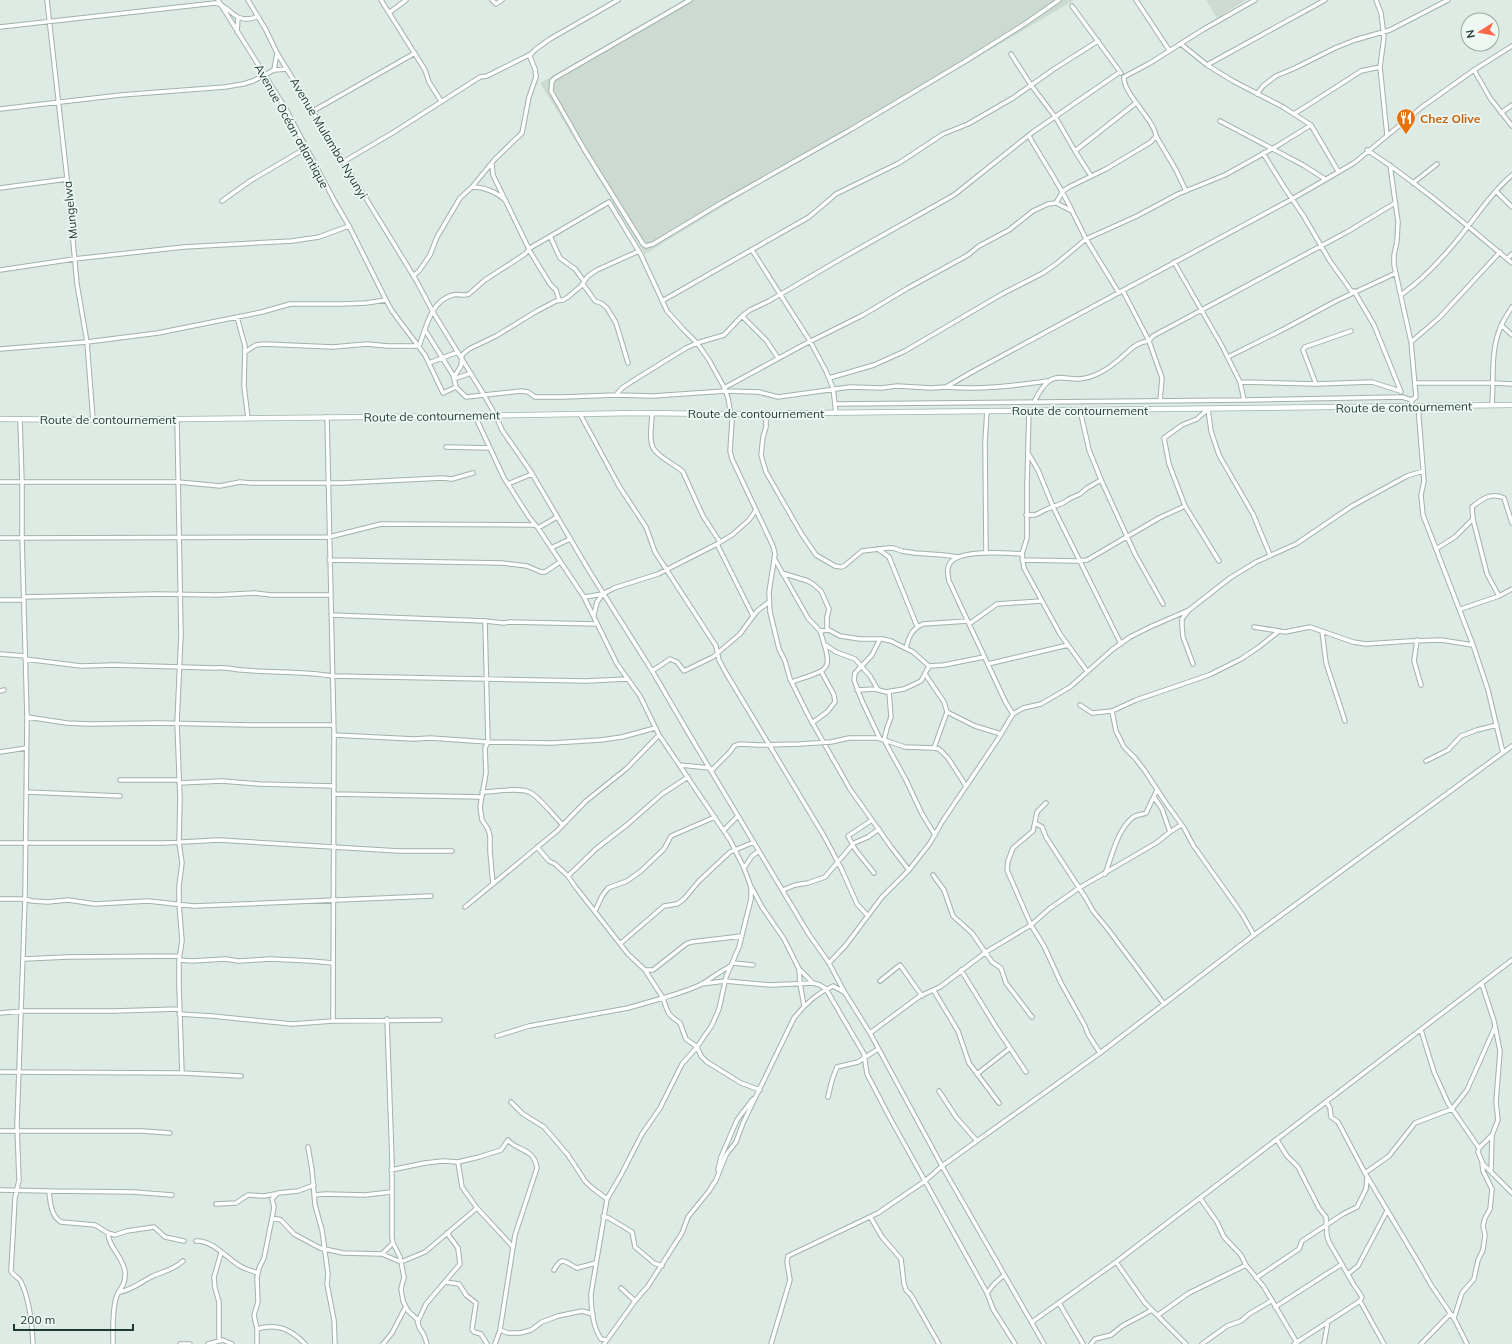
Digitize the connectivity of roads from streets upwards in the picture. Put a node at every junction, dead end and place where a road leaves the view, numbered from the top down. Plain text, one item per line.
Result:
1 (47, 0) edge
2 (218, 0) edge
3 (248, 0) edge
4 (382, 0) edge
5 (406, 0) edge
6 (492, 0) edge
7 (502, 0) edge
8 (618, 0) edge
9 (690, 0) edge
10 (1059, 0) edge
11 (1136, 0) edge
12 (1255, 0) edge
13 (1325, 0) edge
14 (1376, 0) edge
15 (1448, 0) edge
16 (220, 4) junction
17 (1072, 6) dead end
18 (390, 12) junction
19 (238, 17) junction
20 (257, 17) junction
21 (50, 21) junction
22 (0, 27) edge
23 (1384, 31) junction
24 (237, 32) junction
25 (1098, 41) junction
26 (1181, 44) junction
27 (1512, 46) edge
28 (1169, 50) junction
29 (277, 53) junction
30 (415, 53) junction
31 (531, 54) junction
32 (1011, 54) dead end
33 (1207, 66) junction
34 (1380, 67) junction
35 (287, 69) junction
36 (274, 70) junction
37 (1474, 70) junction
38 (1120, 72) junction
39 (265, 75) junction
40 (1124, 77) junction
41 (1031, 85) junction
42 (1256, 94) junction
43 (59, 101) junction
44 (441, 101) junction
45 (1136, 103) junction
46 (1512, 105) edge
47 (0, 109) edge
48 (313, 111) junction
49 (1501, 113) junction
50 (1294, 114) junction
51 (1056, 118) junction
52 (1220, 121) dead end
53 (1311, 125) junction
54 (1512, 126) edge
55 (1387, 135) junction
56 (1030, 136) junction
57 (1156, 136) junction
58 (306, 148) junction
59 (1272, 148) junction
60 (1368, 150) junction
61 (1075, 151) junction
62 (1264, 153) junction
63 (343, 162) junction
64 (492, 163) junction
65 (1438, 164) dead end
66 (1390, 165) junction
67 (1338, 171) junction
68 (1512, 174) edge
69 (1091, 176) junction
70 (1325, 179) junction
71 (67, 180) junction
72 (1413, 183) junction
73 (472, 187) junction
74 (0, 188) edge
75 (1186, 191) junction
76 (1063, 192) junction
77 (1496, 192) junction
78 (1292, 199) junction
79 (222, 201) dead end
80 (506, 201) junction
81 (1056, 203) junction
82 (1395, 203) junction
83 (1512, 208) edge
84 (1072, 211) junction
85 (1468, 225) junction
86 (349, 226) junction
87 (550, 236) junction
88 (1086, 240) junction
89 (1321, 246) junction
90 (529, 249) junction
91 (752, 250) junction
92 (639, 251) junction
93 (1500, 252) junction
94 (1512, 254) edge
95 (1507, 258) junction
96 (74, 259) junction
97 (1174, 262) junction
98 (1512, 263) edge
99 (0, 270) edge
100 (1396, 273) junction
101 (413, 276) junction
102 (583, 282) junction
103 (1123, 291) junction
104 (1353, 292) junction
105 (1119, 293) junction
106 (781, 294) junction
107 (1401, 295) junction
108 (386, 300) junction
109 (559, 300) junction
110 (662, 301) junction
111 (1512, 307) edge
112 (1202, 310) junction
113 (433, 312) junction
114 (742, 316) junction
115 (237, 317) junction
116 (1501, 325) junction
117 (425, 330) junction
118 (1351, 331) dead end
119 (1512, 335) edge
120 (810, 341) junction
121 (1149, 341) junction
122 (87, 342) junction
123 (1411, 342) junction
124 (697, 343) junction
125 (419, 346) junction
126 (0, 349) edge
127 (245, 352) junction
128 (458, 352) junction
129 (1228, 356) junction
130 (441, 357) junction
131 (462, 358) junction
132 (778, 358) junction
133 (429, 363) junction
134 (628, 363) dead end
135 (471, 373) junction
136 (454, 378) junction
137 (830, 378) junction
138 (1047, 381) junction
139 (1240, 382) junction
140 (1415, 383) junction
141 (1494, 383) junction
142 (1316, 384) junction
143 (1512, 384) edge
144 (456, 386) junction
145 (946, 387) junction
146 (833, 388) junction
147 (724, 390) junction
148 (1400, 391) junction
149 (484, 395) junction
150 (616, 395) junction
151 (1402, 397) junction
152 (1244, 400) junction
153 (1412, 400) junction
154 (1160, 401) junction
155 (1034, 402) junction
156 (836, 404) junction
157 (1492, 405) junction
158 (1512, 405) edge
159 (1411, 406) junction
160 (1418, 406) junction
161 (1208, 409) junction
162 (1029, 410) junction
163 (1080, 410) junction
164 (987, 411) junction
165 (652, 413) junction
166 (836, 413) junction
167 (580, 414) junction
168 (731, 414) junction
169 (766, 414) junction
170 (475, 416) junction
171 (496, 416) junction
172 (327, 417) junction
173 (248, 418) junction
174 (0, 419) edge
175 (177, 419) junction
176 (20, 420) junction
177 (93, 420) junction
178 (446, 447) dead end
179 (490, 448) junction
180 (1027, 452) junction
181 (1423, 471) junction
182 (473, 473) dead end
183 (532, 474) junction
184 (1101, 480) junction
185 (0, 482) edge
186 (22, 482) junction
187 (178, 482) junction
188 (328, 482) junction
189 (508, 484) junction
190 (1185, 506) junction
191 (1053, 507) junction
192 (756, 510) junction
193 (1026, 515) junction
194 (557, 516) junction
195 (1472, 519) junction
196 (1512, 523) edge
197 (537, 526) junction
198 (1127, 536) junction
199 (179, 537) junction
200 (329, 537) junction
201 (0, 538) edge
202 (22, 538) junction
203 (570, 538) junction
204 (719, 543) junction
205 (551, 548) junction
206 (878, 549) junction
207 (1436, 549) junction
208 (986, 554) junction
209 (1022, 554) junction
210 (1270, 555) junction
211 (958, 557) junction
212 (774, 558) junction
213 (329, 560) junction
214 (1022, 560) junction
215 (1080, 561) junction
216 (1218, 561) dead end
217 (560, 562) junction
218 (666, 569) junction
219 (782, 573) junction
220 (1512, 589) edge
221 (179, 594) junction
222 (603, 594) junction
223 (332, 595) junction
224 (1499, 596) junction
225 (584, 597) junction
226 (24, 598) junction
227 (0, 600) edge
228 (1041, 601) junction
229 (769, 602) junction
230 (1163, 604) dead end
231 (1461, 609) junction
232 (1189, 610) junction
233 (331, 615) junction
234 (594, 615) junction
235 (753, 616) junction
236 (485, 621) junction
237 (968, 623) junction
238 (597, 624) junction
239 (917, 626) junction
240 (1254, 627) dead end
241 (827, 630) junction
242 (820, 631) junction
243 (1279, 631) junction
244 (1322, 631) junction
245 (880, 639) junction
246 (1417, 640) junction
247 (823, 643) junction
248 (1120, 644) junction
249 (1068, 645) junction
250 (1473, 645) junction
251 (906, 648) junction
252 (717, 653) junction
253 (0, 654) edge
254 (984, 657) junction
255 (25, 658) junction
256 (988, 664) junction
257 (1192, 664) dead end
258 (861, 666) junction
259 (929, 666) junction
260 (180, 667) junction
261 (652, 671) junction
262 (821, 671) junction
263 (1087, 671) junction
264 (925, 674) junction
265 (332, 676) junction
266 (487, 679) junction
267 (628, 680) junction
268 (792, 682) junction
269 (1421, 685) dead end
270 (857, 690) junction
271 (878, 690) junction
272 (889, 692) junction
273 (1080, 705) dead end
274 (1112, 711) junction
275 (947, 712) junction
276 (1013, 714) junction
277 (27, 717) junction
278 (1345, 721) dead end
279 (177, 723) junction
280 (812, 723) junction
281 (333, 725) junction
282 (1497, 725) junction
283 (655, 728) junction
284 (1001, 734) junction
285 (334, 735) junction
286 (659, 735) junction
287 (882, 740) junction
288 (488, 742) junction
289 (823, 743) junction
290 (769, 745) junction
291 (1512, 746) edge
292 (26, 748) junction
293 (934, 748) junction
294 (0, 752) edge
295 (1503, 753) junction
296 (1426, 761) dead end
297 (680, 765) junction
298 (710, 770) junction
299 (688, 777) junction
300 (120, 780) dead end
301 (179, 782) junction
302 (334, 786) junction
303 (966, 786) junction
304 (1157, 790) junction
305 (26, 792) junction
306 (482, 792) junction
307 (334, 794) junction
308 (120, 796) dead end
309 (481, 797) junction
310 (1154, 797) junction
311 (1046, 803) dead end
312 (738, 816) junction
313 (715, 817) junction
314 (872, 820) junction
315 (1035, 823) junction
316 (563, 825) junction
317 (1181, 825) junction
318 (879, 829) junction
319 (724, 830) junction
320 (1170, 832) junction
321 (935, 835) junction
322 (179, 842) junction
323 (754, 842) junction
324 (0, 843) edge
325 (25, 844) junction
326 (852, 845) junction
327 (537, 847) junction
328 (334, 848) junction
329 (735, 850) junction
330 (452, 851) dead end
331 (759, 851) junction
332 (838, 862) junction
333 (744, 868) junction
334 (909, 870) junction
335 (874, 873) dead end
336 (1105, 874) junction
337 (933, 875) dead end
338 (568, 876) junction
339 (493, 884) junction
340 (751, 887) junction
341 (1079, 888) junction
342 (783, 890) junction
343 (431, 896) dead end
344 (0, 899) edge
345 (25, 899) junction
346 (333, 901) junction
347 (179, 903) junction
348 (465, 907) dead end
349 (595, 911) junction
350 (868, 916) junction
351 (1031, 925) junction
352 (1254, 935) junction
353 (742, 936) junction
354 (621, 943) junction
355 (986, 952) junction
356 (179, 958) junction
357 (24, 959) junction
358 (1512, 960) edge
359 (333, 963) junction
360 (829, 963) junction
361 (732, 964) junction
362 (753, 965) dead end
363 (799, 969) junction
364 (645, 970) junction
365 (961, 970) junction
366 (725, 981) junction
367 (880, 981) dead end
368 (800, 983) junction
369 (813, 983) junction
370 (701, 984) junction
371 (1482, 984) junction
372 (826, 988) junction
373 (934, 991) junction
374 (845, 993) junction
375 (922, 996) junction
376 (664, 998) junction
377 (1164, 1004) junction
378 (804, 1006) junction
379 (179, 1009) junction
380 (22, 1011) junction
381 (0, 1013) edge
382 (179, 1014) junction
383 (1032, 1017) dead end
384 (387, 1020) junction
385 (440, 1020) dead end
386 (333, 1021) junction
387 (1495, 1027) junction
388 (1421, 1030) junction
389 (870, 1033) junction
390 (497, 1036) dead end
391 (697, 1047) junction
392 (1010, 1048) junction
393 (878, 1049) junction
394 (1100, 1053) junction
395 (865, 1057) junction
396 (20, 1071) junction
397 (0, 1072) edge
398 (1026, 1072) dead end
399 (182, 1073) junction
400 (977, 1074) junction
401 (241, 1076) dead end
402 (759, 1090) junction
403 (938, 1091) dead end
404 (828, 1097) dead end
405 (511, 1102) dead end
406 (1327, 1102) junction
407 (999, 1103) dead end
408 (1452, 1109) junction
409 (0, 1131) edge
410 (18, 1131) junction
411 (170, 1133) dead end
412 (1492, 1135) junction
413 (737, 1137) junction
414 (728, 1139) junction
415 (1277, 1140) junction
416 (977, 1141) junction
417 (308, 1147) dead end
418 (1479, 1148) junction
419 (458, 1162) junction
420 (1482, 1162) junction
421 (942, 1166) junction
422 (391, 1170) junction
423 (1491, 1171) junction
424 (718, 1173) junction
425 (1366, 1175) junction
426 (925, 1181) junction
427 (314, 1185) junction
428 (0, 1190) edge
429 (17, 1190) junction
430 (49, 1191) junction
431 (391, 1192) junction
432 (1512, 1193) edge
433 (276, 1194) junction
434 (172, 1195) dead end
435 (314, 1195) junction
436 (1200, 1198) junction
437 (607, 1199) junction
438 (216, 1204) dead end
439 (477, 1208) junction
440 (1387, 1211) junction
441 (603, 1216) junction
442 (272, 1218) junction
443 (871, 1218) junction
444 (1327, 1225) junction
445 (108, 1233) junction
446 (448, 1233) junction
447 (184, 1241) dead end
448 (196, 1241) dead end
449 (393, 1242) junction
450 (324, 1247) junction
451 (513, 1247) junction
452 (221, 1253) junction
453 (382, 1254) junction
454 (183, 1261) dead end
455 (401, 1262) junction
456 (1116, 1262) junction
457 (596, 1263) junction
458 (1342, 1264) junction
459 (1246, 1265) junction
460 (662, 1266) junction
461 (554, 1270) dead end
462 (258, 1273) junction
463 (1348, 1274) junction
464 (1004, 1275) junction
465 (1256, 1278) junction
466 (445, 1282) junction
467 (621, 1288) dead end
468 (120, 1292) junction
469 (987, 1293) junction
470 (635, 1301) junction
471 (1271, 1301) junction
472 (1360, 1301) junction
473 (1059, 1303) junction
474 (1275, 1307) junction
475 (405, 1308) junction
476 (1152, 1310) junction
477 (593, 1314) junction
478 (1450, 1314) junction
479 (1158, 1315) junction
480 (1454, 1318) junction
481 (418, 1321) junction
482 (1328, 1321) junction
483 (1032, 1322) junction
484 (257, 1329) junction
485 (500, 1330) junction
486 (602, 1339) junction
487 (219, 1340) junction
488 (607, 1340) junction
489 (1295, 1343) edge
490 (33, 1344) edge
491 (114, 1344) edge
492 (180, 1344) edge
493 (190, 1344) edge
494 (208, 1344) edge
495 (232, 1344) edge
496 (257, 1344) edge
497 (305, 1344) edge
498 (335, 1344) edge
499 (383, 1344) edge
500 (427, 1344) edge
501 (487, 1344) edge
502 (495, 1344) edge
503 (603, 1344) edge
504 (771, 1344) edge
505 (939, 1344) edge
506 (1015, 1344) edge
507 (1044, 1344) edge
508 (1084, 1344) edge
509 (1091, 1344) edge
510 (1186, 1344) edge
511 (1202, 1344) edge
512 (1324, 1344) edge
513 (1384, 1344) edge
514 (1421, 1344) edge
515 (1467, 1344) edge

1 - 21 street, Mungelwa
2 - 16 street, Avenue Océan atlantique
3 - 20 street, Avenue Mulamba Nyunyi
4 - 18 street
5 - 18 street
6 - 7 street
8 - 31 street
9 - 10 street
11 - 28 street
12 - 26 street
13 - 33 street
14 - 23 street
15 - 23 street
16 - 19 street
16 - 21 street
16 - 24 street, Avenue Océan atlantique
17 - 25 street
18 - 30 street
19 - 20 street
19 - 24 street
20 - 29 street, Avenue Mulamba Nyunyi
21 - 22 street
21 - 43 street, Mungelwa
23 - 34 street
23 - 42 street
24 - 39 street, Avenue Océan atlantique
25 - 38 street
25 - 41 street
26 - 28 street
26 - 33 street
27 - 37 street
28 - 40 street
29 - 35 street, Avenue Mulamba Nyunyi
29 - 36 street
30 - 44 street
30 - 48 street
31 - 44 street
31 - 64 street
32 - 41 street
33 - 42 street
34 - 50 street
34 - 55 street
35 - 36 street
35 - 48 street, Avenue Mulamba Nyunyi
36 - 39 street
37 - 49 street
37 - 55 street
38 - 40 street
38 - 51 street
39 - 43 street
39 - 58 street, Avenue Océan atlantique
40 - 45 street
41 - 51 street
41 - 91 street
42 - 50 street
43 - 47 street
43 - 71 street, Mungelwa
44 - 63 street
45 - 57 street
45 - 61 street
46 - 49 street
48 - 63 street, Avenue Mulamba Nyunyi
49 - 54 street
50 - 53 street
51 - 56 street
51 - 61 street
52 - 59 street
53 - 59 street
53 - 67 street
55 - 60 street
56 - 76 street
56 - 106 street
57 - 69 street
57 - 75 street
58 - 79 street
58 - 86 street, Avenue Océan atlantique
59 - 62 street
59 - 70 street
60 - 66 street
60 - 67 street
61 - 69 street
62 - 75 street
62 - 78 street
63 - 101 street, Avenue Mulamba Nyunyi
64 - 73 street
64 - 80 street
65 - 72 street
66 - 72 street
66 - 82 street
67 - 70 street
68 - 77 street
69 - 76 street
70 - 78 street
71 - 74 street
71 - 96 street, Mungelwa
72 - 85 street
73 - 80 street
73 - 101 street
75 - 88 street
76 - 81 street
76 - 84 street
77 - 83 street
77 - 85 street
78 - 89 street
78 - 97 street
80 - 90 street
81 - 84 street
81 - 120 street
82 - 89 street
82 - 100 street
84 - 88 street
85 - 93 street
85 - 107 street
86 - 96 street
86 - 108 street, Avenue Océan atlantique
87 - 90 street
87 - 92 street
87 - 102 street
88 - 105 street
88 - 137 street
89 - 104 street
89 - 112 street
90 - 109 street
90 - 113 street
91 - 106 street
91 - 110 street
92 - 102 street
92 - 110 street
93 - 95 street
93 - 123 street
94 - 95 street
95 - 98 street
96 - 99 street
96 - 122 street, Mungelwa
97 - 103 street
97 - 112 street
100 - 104 street
100 - 107 street
101 - 113 street, Avenue Mulamba Nyunyi
102 - 109 street
102 - 134 street
103 - 105 street
103 - 121 street
104 - 129 street
104 - 148 street
105 - 145 street
106 - 114 street
106 - 120 street
107 - 123 street
108 - 115 street
108 - 125 street
109 - 131 street
110 - 124 street
111 - 116 street
112 - 121 street
112 - 129 street
113 - 117 street
113 - 128 street, Avenue Mulamba Nyunyi
114 - 124 street
114 - 132 street
115 - 122 street
115 - 127 street
116 - 119 street
116 - 141 street
117 - 125 street
117 - 130 street
118 - 142 street
120 - 132 street
120 - 137 street
121 - 138 street
121 - 154 street
122 - 126 street
122 - 177 street, Mungelwa
123 - 140 street
124 - 147 street
124 - 150 street
125 - 127 street
125 - 133 street
127 - 173 street
128 - 130 street
128 - 131 street, Avenue Mulamba Nyunyi
129 - 139 street
130 - 133 street
130 - 136 street
131 - 135 street, Avenue Mulamba Nyunyi
131 - 136 street
132 - 147 street
133 - 144 street
135 - 136 street
135 - 149 street, Avenue Mulamba Nyunyi
136 - 144 street
137 - 146 street
138 - 145 street
138 - 155 street
139 - 142 street
139 - 152 street
140 - 141 street
140 - 153 street
141 - 143 street
141 - 157 street
142 - 148 street
144 - 149 street
145 - 146 street
146 - 147 street
146 - 156 street
147 - 150 street
147 - 168 street
148 - 151 street
149 - 150 street
149 - 171 street
151 - 152 street
151 - 153 street
152 - 154 street
153 - 159 street
154 - 155 street
155 - 156 street
156 - 166 street
157 - 158 street, Route de contournement
157 - 160 street, Route de contournement
159 - 160 street, Route de contournement
159 - 161 street, Route de contournement
160 - 181 street
161 - 163 street, Route de contournement
161 - 190 street
161 - 210 street
162 - 163 street, Route de contournement
162 - 164 street, Route de contournement
162 - 180 street
163 - 184 street
164 - 166 street, Route de contournement
164 - 208 street
165 - 167 street, Route de contournement
165 - 168 street, Route de contournement
165 - 204 street
166 - 169 street, Route de contournement
167 - 171 street, Route de contournement
167 - 218 street
168 - 169 street, Route de contournement
168 - 192 street
169 - 206 street
170 - 171 street, Route de contournement
170 - 172 street, Route de contournement
170 - 179 street
171 - 183 street
172 - 173 street, Route de contournement
172 - 188 street
173 - 175 street, Route de contournement
174 - 176 street, Route de contournement
175 - 177 street, Route de contournement
175 - 187 street
176 - 177 street, Route de contournement
176 - 186 street
178 - 179 street
179 - 189 street
180 - 191 street
180 - 193 street
181 - 207 street
181 - 210 street
182 - 188 street
183 - 189 street
183 - 194 street
184 - 191 street
184 - 198 street
185 - 186 street
186 - 187 street
186 - 202 street
187 - 188 street
187 - 199 street
188 - 200 street
189 - 197 street
190 - 198 street
190 - 216 street
191 - 193 street
191 - 215 street
192 - 204 street
192 - 212 street
193 - 209 street
194 - 197 street
194 - 203 street
195 - 196 street
195 - 207 street
195 - 224 street
197 - 200 street
197 - 205 street
198 - 215 street
198 - 230 street
199 - 200 street
199 - 202 street
199 - 221 street
200 - 213 street
201 - 202 street
202 - 226 street
203 - 205 street
203 - 222 street
204 - 218 street
204 - 235 street
205 - 217 street
206 - 211 street
206 - 239 street
207 - 231 street
208 - 209 street
208 - 211 street
209 - 214 street
210 - 232 street
211 - 237 street
212 - 219 street
212 - 229 street
213 - 217 street
213 - 223 street
214 - 215 street
214 - 228 street
215 - 248 street
217 - 225 street
218 - 222 street
218 - 252 street
219 - 241 street
219 - 242 street
220 - 224 street
221 - 223 street
221 - 226 street
221 - 260 street
222 - 225 street
222 - 234 street
222 - 261 street
223 - 233 street
224 - 231 street
225 - 234 street
226 - 227 street
226 - 255 street
228 - 237 street
228 - 249 street
229 - 235 street
229 - 268 street
231 - 250 street
232 - 248 street
232 - 257 street
233 - 236 street
233 - 265 street
234 - 238 street
235 - 252 street
236 - 238 street
236 - 266 street
237 - 239 street
237 - 254 street
238 - 267 street
239 - 251 street
240 - 243 street
241 - 242 street
241 - 245 street
242 - 247 street
243 - 244 street
243 - 274 street
244 - 246 street
244 - 278 street
245 - 251 street
245 - 258 street
246 - 250 street
246 - 269 street
247 - 258 street
247 - 262 street
248 - 263 street
249 - 256 street
249 - 263 street
250 - 282 street
251 - 259 street
252 - 261 street
252 - 290 street
253 - 255 street
254 - 256 street
254 - 259 street
255 - 260 street
255 - 277 street
256 - 276 street
258 - 270 street
258 - 271 street
259 - 264 street
260 - 265 street
260 - 279 street
261 - 298 street
262 - 268 street
262 - 280 street
263 - 276 street
264 - 272 street
264 - 275 street
265 - 266 street
265 - 281 street
266 - 267 street
266 - 288 street
267 - 283 street
268 - 280 street
270 - 271 street
270 - 287 street
271 - 272 street
272 - 287 street
273 - 274 street
274 - 304 street
275 - 284 street
275 - 293 street
276 - 284 street
277 - 279 street
277 - 292 street
279 - 281 street
279 - 301 street
280 - 289 street
281 - 285 street
282 - 295 street
282 - 296 street
283 - 286 street
283 - 288 street
284 - 303 street
285 - 288 street
285 - 302 street
286 - 297 street
286 - 316 street
287 - 289 street
287 - 293 street
287 - 321 street
288 - 306 street
289 - 290 street
289 - 314 street
290 - 298 street
290 - 332 street
291 - 295 street
292 - 294 street
292 - 305 street
293 - 303 street
295 - 352 street
297 - 298 street
297 - 299 street
298 - 312 street
299 - 313 street
299 - 338 street
300 - 301 street
301 - 302 street
301 - 322 street
302 - 307 street
303 - 321 street
304 - 310 street
304 - 317 street
305 - 308 street
305 - 325 street
306 - 309 street
306 - 316 street
307 - 309 street
307 - 328 street
309 - 339 street
310 - 320 street
310 - 336 street
311 - 315 street
312 - 319 street
312 - 323 street
313 - 319 street
313 - 349 street
314 - 318 street
314 - 326 street
315 - 341 street
315 - 351 street
316 - 327 street
317 - 320 street
317 - 352 street
318 - 326 street
318 - 334 street
319 - 329 street
320 - 336 street
321 - 334 street
322 - 325 street
322 - 328 street
322 - 347 street
323 - 329 street
323 - 331 street
324 - 325 street
325 - 345 street
326 - 332 street
326 - 335 street
327 - 338 street
327 - 339 street
328 - 330 street
328 - 346 street
329 - 333 street
329 - 354 street
331 - 333 street
331 - 342 street
332 - 342 street
332 - 350 street
333 - 340 street
334 - 350 street
336 - 341 street
337 - 355 street
338 - 349 street
339 - 348 street
340 - 353 street
340 - 363 street
341 - 351 street
341 - 377 street
342 - 360 street
343 - 346 street
344 - 345 street
345 - 347 street
345 - 357 street
346 - 347 street
346 - 359 street
347 - 356 street
349 - 354 street
350 - 360 street
351 - 355 street
351 - 394 street
352 - 377 street
353 - 361 street
353 - 364 street
354 - 364 street
355 - 365 street
355 - 383 street
356 - 357 street
356 - 359 street
356 - 379 street
357 - 380 street
358 - 371 street
359 - 386 street
360 - 374 street
361 - 362 street
361 - 366 street
361 - 370 street
363 - 368 street
363 - 369 street
364 - 376 street
365 - 373 street
365 - 392 street
366 - 368 street
366 - 370 street
366 - 391 street
367 - 375 street
368 - 369 street
368 - 378 street
369 - 372 street
370 - 376 street
371 - 387 street
371 - 388 street
372 - 374 street
372 - 378 street
372 - 395 street
373 - 375 street
373 - 400 street
374 - 389 street
375 - 389 street
376 - 390 street
376 - 391 street
377 - 394 street
378 - 402 street
379 - 380 street
379 - 382 street
380 - 381 street
380 - 396 street
382 - 386 street
382 - 399 street
384 - 385 street
384 - 386 street
384 - 422 street
387 - 408 street
387 - 412 street
388 - 406 street
388 - 408 street
389 - 393 street
391 - 402 street
391 - 437 street
392 - 398 street
392 - 400 street
393 - 395 street
393 - 421 street
394 - 416 street
395 - 404 street
395 - 426 street
396 - 397 street
396 - 399 street
396 - 410 street
399 - 401 street
400 - 407 street
402 - 413 street
402 - 414 street
403 - 416 street
405 - 437 street
406 - 415 street
406 - 425 street
408 - 418 street
408 - 425 street
409 - 410 street
410 - 411 street
410 - 429 street
412 - 418 street
412 - 423 street
413 - 414 street
413 - 424 street
414 - 424 street
415 - 436 street
415 - 444 street
416 - 421 street
417 - 427 street
418 - 420 street
419 - 422 street
419 - 439 street
419 - 451 street
420 - 423 street
420 - 480 street
421 - 426 street
421 - 464 street
422 - 431 street
423 - 432 street
424 - 460 street
425 - 440 street
425 - 444 street
426 - 443 street
426 - 469 street
427 - 433 street
427 - 435 street
428 - 429 street
429 - 430 street
429 - 490 street
430 - 434 street
430 - 445 street
431 - 435 street
431 - 449 street
433 - 438 street
433 - 442 street
435 - 450 street
436 - 456 street
436 - 459 street
437 - 441 street
439 - 446 street
439 - 451 street
440 - 463 street
440 - 478 street
441 - 457 street
441 - 460 street
442 - 450 street
442 - 462 street
443 - 504 street
443 - 505 street
444 - 458 street
444 - 465 street
445 - 447 street
445 - 468 street
446 - 455 street
446 - 466 street
448 - 452 street
449 - 453 street
449 - 455 street
450 - 453 street
450 - 498 street
451 - 485 street
452 - 462 street
452 - 487 street
453 - 455 street
454 - 468 street
455 - 475 street
456 - 473 street
456 - 476 street
457 - 461 street
457 - 477 street
458 - 463 street
458 - 474 street
459 - 465 street
459 - 479 street
460 - 470 street
462 - 484 street
463 - 472 street
464 - 469 street
464 - 483 street
465 - 471 street
466 - 481 street
466 - 501 street
467 - 470 street
468 - 491 street
469 - 506 street
470 - 488 street
471 - 474 street
471 - 511 street
472 - 482 street
472 - 513 street
473 - 483 street
473 - 508 street
474 - 489 street
475 - 481 street
475 - 499 street
476 - 479 street
476 - 509 street
477 - 485 street
477 - 486 street
478 - 480 street
478 - 514 street
479 - 510 street
480 - 515 street
481 - 500 street
482 - 489 street
482 - 512 street
483 - 507 street
484 - 496 street
484 - 497 street
485 - 502 street
486 - 488 street
486 - 503 street
487 - 494 street
487 - 495 street
488 - 503 street
492 - 493 street

